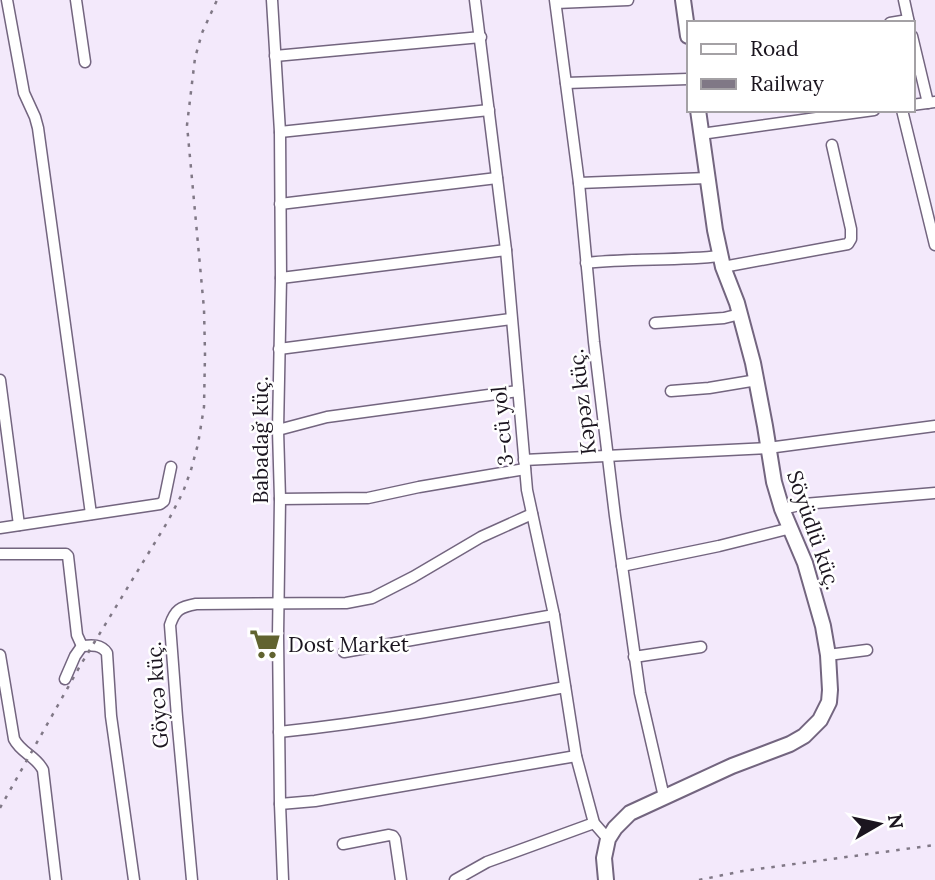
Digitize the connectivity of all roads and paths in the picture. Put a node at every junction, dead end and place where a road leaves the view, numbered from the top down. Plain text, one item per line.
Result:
1 (7, 0) edge
2 (76, 0) edge
3 (272, 0) edge
4 (475, 0) edge
5 (628, 0) edge
6 (683, 0) edge
7 (904, 0) edge
8 (555, 1) edge
9 (909, 21) edge
10 (687, 29) edge
11 (481, 37) junction
12 (914, 43) edge
13 (275, 56) junction
14 (85, 62) dead end
15 (687, 79) edge
16 (566, 83) junction
17 (932, 102) edge
18 (914, 105) edge
19 (489, 110) junction
20 (698, 112) edge
21 (860, 112) edge
22 (902, 112) edge
23 (280, 132) junction
24 (701, 134) junction
25 (832, 145) dead end
26 (497, 178) junction
27 (707, 178) junction
28 (579, 183) junction
29 (280, 204) junction
30 (935, 245) edge
31 (506, 250) junction
32 (722, 261) junction
33 (586, 263) junction
34 (281, 278) junction
35 (740, 314) junction
36 (511, 319) junction
37 (655, 323) dead end
38 (279, 349) junction
39 (0, 380) edge
40 (757, 380) junction
41 (518, 391) junction
42 (671, 391) dead end
43 (935, 426) edge
44 (278, 430) junction
45 (768, 448) junction
46 (608, 455) junction
47 (525, 465) junction
48 (171, 467) dead end
49 (935, 493) edge
50 (280, 499) junction
51 (782, 509) junction
52 (91, 514) junction
53 (532, 514) junction
54 (19, 525) junction
55 (0, 528) edge
56 (791, 528) junction
57 (0, 554) edge
58 (622, 566) junction
59 (278, 604) junction
60 (554, 615) junction
61 (82, 646) junction
62 (701, 647) dead end
63 (867, 650) dead end
64 (344, 652) dead end
65 (0, 655) edge
66 (828, 655) junction
67 (635, 657) junction
68 (65, 679) dead end
69 (565, 687) junction
70 (279, 732) junction
71 (576, 757) junction
72 (664, 797) junction
73 (280, 804) junction
74 (594, 823) junction
75 (608, 839) junction
76 (343, 844) dead end
77 (56, 880) edge
78 (134, 880) edge
79 (192, 880) edge
80 (284, 880) edge
81 (401, 880) edge
82 (456, 880) edge
83 (606, 880) edge

1 - 52 street
2 - 14 street
3 - 13 street, Babadağ küç.
4 - 11 street, 3-cü yol
5 - 8 street
6 - 10 street
7 - 9 street
8 - 16 street, Kəpəz küç.
11 - 13 street
11 - 19 street, 3-cü yol
12 - 17 street
13 - 23 street, Babadağ küç.
15 - 16 street
16 - 28 street, Kəpəz küç.
17 - 18 street
19 - 23 street
19 - 26 street, 3-cü yol
20 - 24 street, Söyüdlü küç.
21 - 24 street
22 - 30 street
23 - 29 street, Babadağ küç.
24 - 27 street, Söyüdlü küç.
25 - 32 street
26 - 29 street
26 - 31 street, 3-cü yol
27 - 28 street
27 - 32 street, Söyüdlü küç.
28 - 33 street, Kəpəz küç.
29 - 34 street, Babadağ küç.
31 - 34 street
31 - 36 street, 3-cü yol
32 - 33 street
32 - 35 street, Söyüdlü küç.
33 - 46 street, Kəpəz küç.
34 - 38 street, Babadağ küç.
35 - 37 street
35 - 40 street, Söyüdlü küç.
36 - 38 street
36 - 41 street, 3-cü yol
38 - 44 street, Babadağ küç.
39 - 54 street
40 - 42 street
40 - 45 street, Söyüdlü küç.
41 - 44 street
41 - 47 street, 3-cü yol
43 - 45 street
44 - 50 street, Babadağ küç.
45 - 46 street
45 - 51 street, Söyüdlü küç.
46 - 47 street
46 - 58 street, Kəpəz küç.
47 - 50 street
47 - 53 street, 3-cü yol
48 - 52 street
49 - 51 street
50 - 59 street, Babadağ küç.
51 - 56 street, Söyüdlü küç.
52 - 54 street
53 - 59 street
53 - 60 street, 3-cü yol
54 - 55 street
56 - 58 street
56 - 66 street, Söyüdlü küç.
57 - 61 street
58 - 67 street, Kəpəz küç.
59 - 70 street, Babadağ küç.
59 - 79 street, Göycə küç.
60 - 64 street
60 - 69 street, 3-cü yol
61 - 68 street
61 - 78 street
62 - 67 street
63 - 66 street
65 - 77 street
66 - 72 street, Söyüdlü küç.
67 - 72 street, Kəpəz küç.
69 - 70 street
69 - 71 street, 3-cü yol
70 - 73 street, Babadağ küç.
71 - 73 street
71 - 74 street, 3-cü yol
72 - 75 street, Söyüdlü küç.
73 - 80 street, Babadağ küç.
74 - 75 street, 3-cü yol
74 - 82 street
75 - 83 street
76 - 81 street

